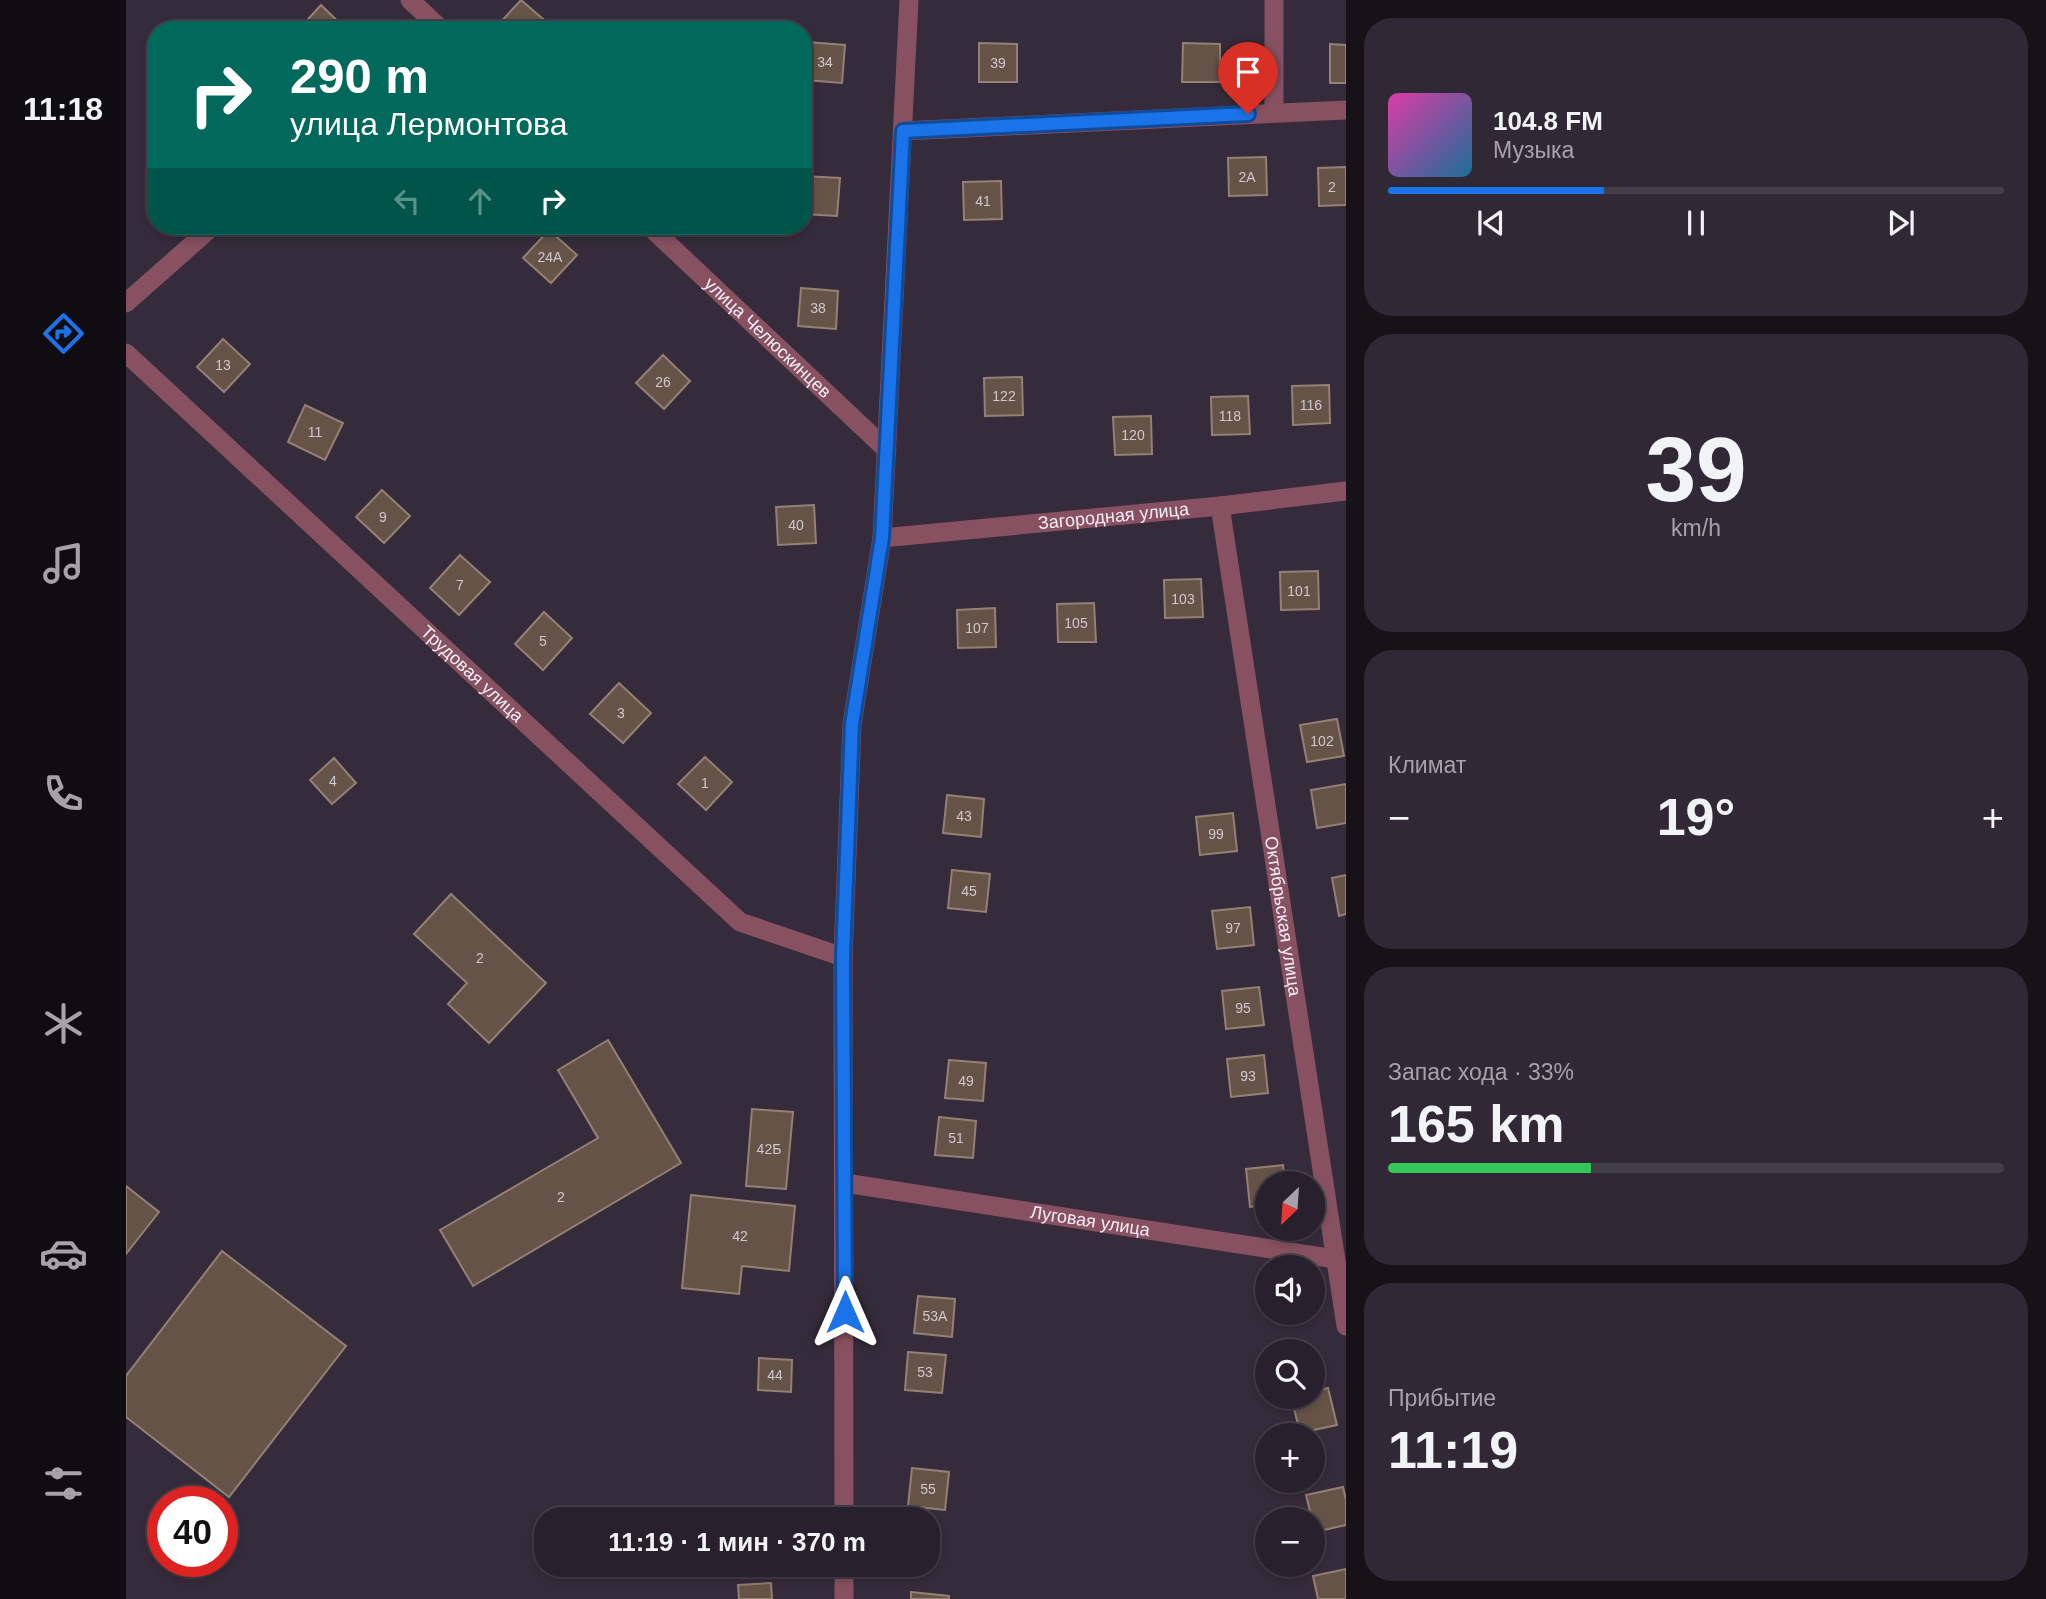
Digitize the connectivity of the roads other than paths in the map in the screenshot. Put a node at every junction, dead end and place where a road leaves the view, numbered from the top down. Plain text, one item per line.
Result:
1 (410, 0) edge
2 (909, 0) edge
3 (1274, 0) edge
4 (430, 21) edge
5 (1346, 110) edge
6 (1274, 113) junction
7 (903, 131) junction
8 (203, 235) edge
9 (659, 235) edge
10 (126, 303) edge
11 (126, 353) edge
12 (887, 450) junction
13 (1346, 491) edge
14 (1220, 506) junction
15 (882, 538) junction
16 (843, 957) junction
17 (845, 1183) junction
18 (1335, 1259) junction
19 (1345, 1318) edge
20 (844, 1507) edge
21 (844, 1577) edge
22 (844, 1599) edge

1 - 4 street
2 - 7 street
3 - 6 street
5 - 6 street
6 - 7 street
7 - 12 street
8 - 10 street
9 - 12 street, улица Челюскинцев
11 - 16 street, Трудовая улица
12 - 15 street
13 - 14 street, Загородная улица
14 - 15 street, Загородная улица
14 - 18 street, Октябрьская улица
15 - 16 street
16 - 17 street
17 - 18 street, Луговая улица
17 - 20 street
18 - 19 street, Октябрьская улица
21 - 22 street

